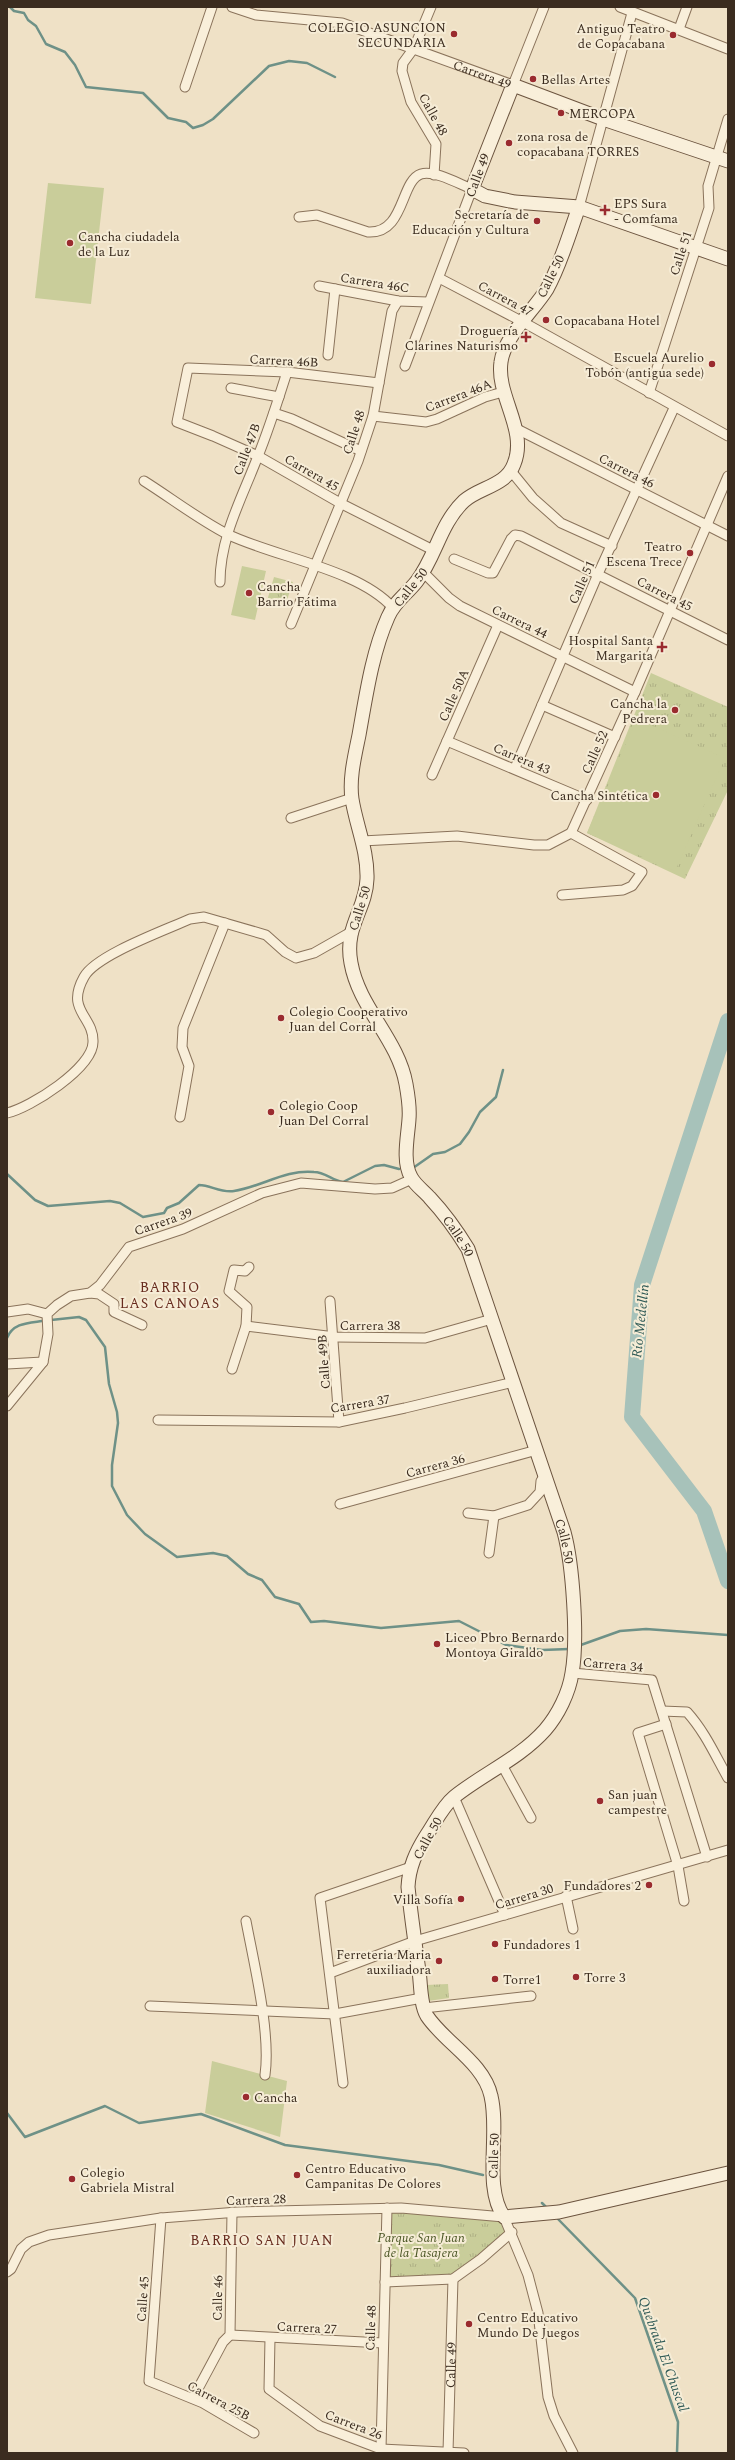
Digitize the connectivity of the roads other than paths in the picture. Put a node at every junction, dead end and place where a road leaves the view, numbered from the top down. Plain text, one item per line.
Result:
1 (212, 7) edge
2 (232, 7) edge
3 (431, 7) edge
4 (544, 7) edge
5 (620, 7) edge
6 (687, 7) edge
7 (632, 13) junction
8 (679, 29) junction
9 (414, 48) junction
10 (728, 49) edge
11 (513, 85) junction
12 (185, 87) dead end
13 (603, 119) junction
14 (728, 119) edge
15 (722, 159) edge
16 (434, 175) junction
17 (472, 189) junction
18 (579, 207) junction
19 (299, 217) dead end
20 (696, 247) junction
21 (728, 259) edge
22 (439, 278) junction
23 (318, 286) dead end
24 (335, 289) junction
25 (398, 301) junction
26 (428, 302) junction
27 (523, 322) junction
28 (328, 356) dead end
29 (405, 366) dead end
30 (287, 372) junction
31 (379, 383) junction
32 (231, 388) dead end
33 (503, 392) junction
34 (649, 393) junction
35 (279, 396) junction
36 (674, 408) junction
37 (274, 413) junction
38 (373, 416) junction
39 (176, 422) joint
40 (515, 428) junction
41 (728, 436) edge
42 (361, 451) junction
43 (258, 456) junction
44 (511, 472) junction
45 (728, 476) edge
46 (144, 481) dead end
47 (637, 489) junction
48 (340, 503) junction
49 (706, 525) junction
50 (227, 534) junction
51 (728, 536) edge
52 (612, 546) junction
53 (433, 550) junction
54 (454, 560) dead end
55 (314, 566) junction
56 (424, 572) junction
57 (598, 574) junction
58 (220, 582) dead end
59 (393, 608) junction
60 (670, 610) junction
61 (291, 624) dead end
62 (498, 625) junction
63 (728, 640) edge
64 (563, 656) junction
65 (635, 692) junction
66 (542, 705) junction
67 (615, 737) junction
68 (447, 741) junction
69 (515, 768) junction
70 (432, 775) dead end
71 (352, 798) junction
72 (586, 800) junction
73 (291, 818) dead end
74 (572, 833) junction
75 (362, 841) junction
76 (562, 895) dead end
77 (225, 923) junction
78 (351, 932) junction
79 (7, 1113) edge
80 (180, 1117) dead end
81 (412, 1179) junction
82 (249, 1267) dead end
83 (90, 1293) junction
84 (330, 1301) dead end
85 (7, 1312) edge
86 (47, 1314) junction
87 (492, 1319) junction
88 (142, 1324) dead end
89 (246, 1326) junction
90 (335, 1338) junction
91 (43, 1362) junction
92 (7, 1364) edge
93 (232, 1369) dead end
94 (514, 1382) junction
95 (7, 1406) edge
96 (158, 1420) dead end
97 (339, 1422) junction
98 (537, 1450) junction
99 (545, 1476) junction
100 (340, 1504) dead end
101 (468, 1513) dead end
102 (494, 1516) junction
103 (489, 1554) dead end
104 (572, 1673) junction
105 (662, 1711) junction
106 (666, 1724) junction
107 (502, 1766) junction
108 (728, 1778) edge
109 (454, 1797) junction
110 (532, 1818) dead end
111 (728, 1850) edge
112 (707, 1857) junction
113 (678, 1866) junction
114 (411, 1867) junction
115 (566, 1896) junction
116 (684, 1901) dead end
117 (505, 1915) junction
118 (246, 1921) dead end
119 (573, 1929) dead end
120 (415, 1941) junction
121 (330, 1973) junction
122 (531, 1996) dead end
123 (423, 2003) junction
124 (150, 2006) dead end
125 (261, 2009) junction
126 (335, 2014) junction
127 (265, 2075) dead end
128 (344, 2083) dead end
129 (728, 2173) edge
130 (387, 2208) junction
131 (232, 2212) junction
132 (504, 2217) junction
133 (161, 2218) junction
134 (512, 2232) junction
135 (7, 2272) edge
136 (453, 2279) junction
137 (385, 2282) junction
138 (230, 2335) junction
139 (270, 2338) junction
140 (383, 2343) junction
141 (149, 2381) joint
142 (193, 2398) junction
143 (254, 2433) dead end
144 (382, 2449) junction
145 (448, 2452) junction
146 (464, 2453) edge
147 (573, 2453) edge

1 - 12 street
2 - 9 street, Carrera 49
3 - 9 street, Calle 48
4 - 11 street, Calle 49
5 - 7 street
6 - 8 street
7 - 8 street
7 - 13 street, Calle 50
8 - 10 street
9 - 11 street, Carrera 49
9 - 16 street, Calle 48
11 - 13 street, Carrera 49
11 - 17 street, Calle 49
13 - 15 street, Carrera 49
13 - 18 street, Calle 50
14 - 15 street, Calle 51
15 - 20 street, Calle 51
16 - 17 street
16 - 19 street
17 - 18 street
17 - 22 street, Calle 49
18 - 20 street
18 - 27 street, Calle 50
20 - 21 street
20 - 34 street, Calle 51
22 - 26 street, Calle 49
22 - 27 street, Carrera 47
23 - 24 street, Carrera 46C
24 - 25 street, Carrera 46C
24 - 28 street
25 - 26 street, Carrera 46C
25 - 31 street, Calle 48
26 - 29 street, Calle 49
27 - 33 street, Calle 50
27 - 34 street, Carrera 47
30 - 31 street, Carrera 46B
30 - 35 street, Calle 47B
30 - 39 street, Carrera 46B
31 - 38 street, Calle 48
32 - 35 street
33 - 38 street, Carrera 46A
33 - 40 street, Calle 50
34 - 36 street, Carrera 47
35 - 37 street, Calle 47B
36 - 41 street, Carrera 47
36 - 47 street, Calle 51
37 - 42 street
37 - 43 street, Calle 47B
38 - 42 street, Calle 48
39 - 43 street, Carrera 45
40 - 44 street, Calle 50
40 - 47 street, Carrera 46
42 - 48 street, Calle 48
43 - 48 street, Carrera 45
43 - 50 street, Calle 47B
44 - 52 street
44 - 53 street, Calle 50
45 - 49 street, Calle 52
46 - 50 street
47 - 49 street, Carrera 46
47 - 52 street, Calle 51
48 - 53 street, Carrera 45
48 - 55 street, Calle 48
49 - 51 street, Carrera 46
49 - 60 street, Calle 52
50 - 55 street
50 - 58 street, Calle 47B
52 - 57 street, Calle 51
53 - 56 street, Calle 50
54 - 57 street, Carrera 45
55 - 59 street
55 - 61 street, Calle 48
56 - 59 street, Calle 50
56 - 62 street, Carrera 44
57 - 60 street, Carrera 45
57 - 64 street, Calle 51
59 - 71 street, Calle 50
60 - 63 street, Carrera 45
60 - 65 street, Calle 52
62 - 64 street, Carrera 44
62 - 68 street, Calle 50A
64 - 65 street, Carrera 44
64 - 66 street, Calle 51
65 - 67 street, Calle 52
66 - 67 street
66 - 69 street, Calle 51
67 - 72 street, Calle 52
68 - 69 street, Carrera 43
68 - 70 street, Calle 50A
69 - 72 street, Carrera 43
71 - 73 street
71 - 75 street, Calle 50
72 - 74 street, Calle 52
74 - 75 street
74 - 76 street
75 - 78 street, Calle 50
77 - 78 street
77 - 79 street
77 - 80 street
78 - 81 street, Calle 50
81 - 83 street, Carrera 39
81 - 87 street, Calle 50
82 - 89 street
83 - 86 street
83 - 88 street
84 - 90 street, Calle 49B
85 - 86 street
86 - 91 street
87 - 90 street, Carrera 38
87 - 94 street, Calle 50
89 - 90 street, Carrera 38
89 - 93 street
90 - 97 street, Calle 49B
91 - 92 street
91 - 95 street
94 - 97 street, Carrera 37
94 - 98 street, Calle 50
96 - 97 street, Carrera 37
98 - 99 street, Calle 50
98 - 100 street, Carrera 36
99 - 102 street
99 - 104 street, Calle 50
101 - 102 street
102 - 103 street
104 - 105 street, Carrera 34
104 - 107 street, Calle 50
105 - 106 street
105 - 108 street
106 - 112 street
106 - 113 street
107 - 109 street, Calle 50
107 - 110 street
109 - 114 street, Calle 50
109 - 117 street
111 - 112 street, Carrera 30
112 - 113 street, Carrera 30
113 - 115 street, Carrera 30
113 - 116 street
114 - 120 street, Calle 50
114 - 121 street
115 - 117 street, Carrera 30
115 - 119 street
117 - 120 street, Carrera 30
118 - 125 street
120 - 121 street, Carrera 30
120 - 123 street, Calle 50
121 - 126 street
122 - 123 street
123 - 126 street
123 - 132 street, Calle 50
124 - 125 street
125 - 126 street
125 - 127 street
126 - 128 street
129 - 132 street
130 - 131 street, Carrera 28
130 - 132 street, Carrera 28
130 - 137 street, Calle 48
131 - 133 street, Carrera 28
131 - 138 street, Calle 46
132 - 134 street, Calle 50
133 - 135 street, Carrera 28
133 - 141 street, Calle 45
134 - 136 street
134 - 147 street, Calle 50
136 - 137 street
136 - 145 street, Calle 49
137 - 140 street, Calle 48
138 - 139 street, Carrera 27
138 - 142 street, Calle 46
139 - 140 street, Carrera 27
139 - 144 street, Carrera 26
140 - 144 street, Calle 48
141 - 142 street, Carrera 25B
142 - 143 street, Carrera 25B
144 - 145 street, Carrera 26
145 - 146 street, Carrera 26

